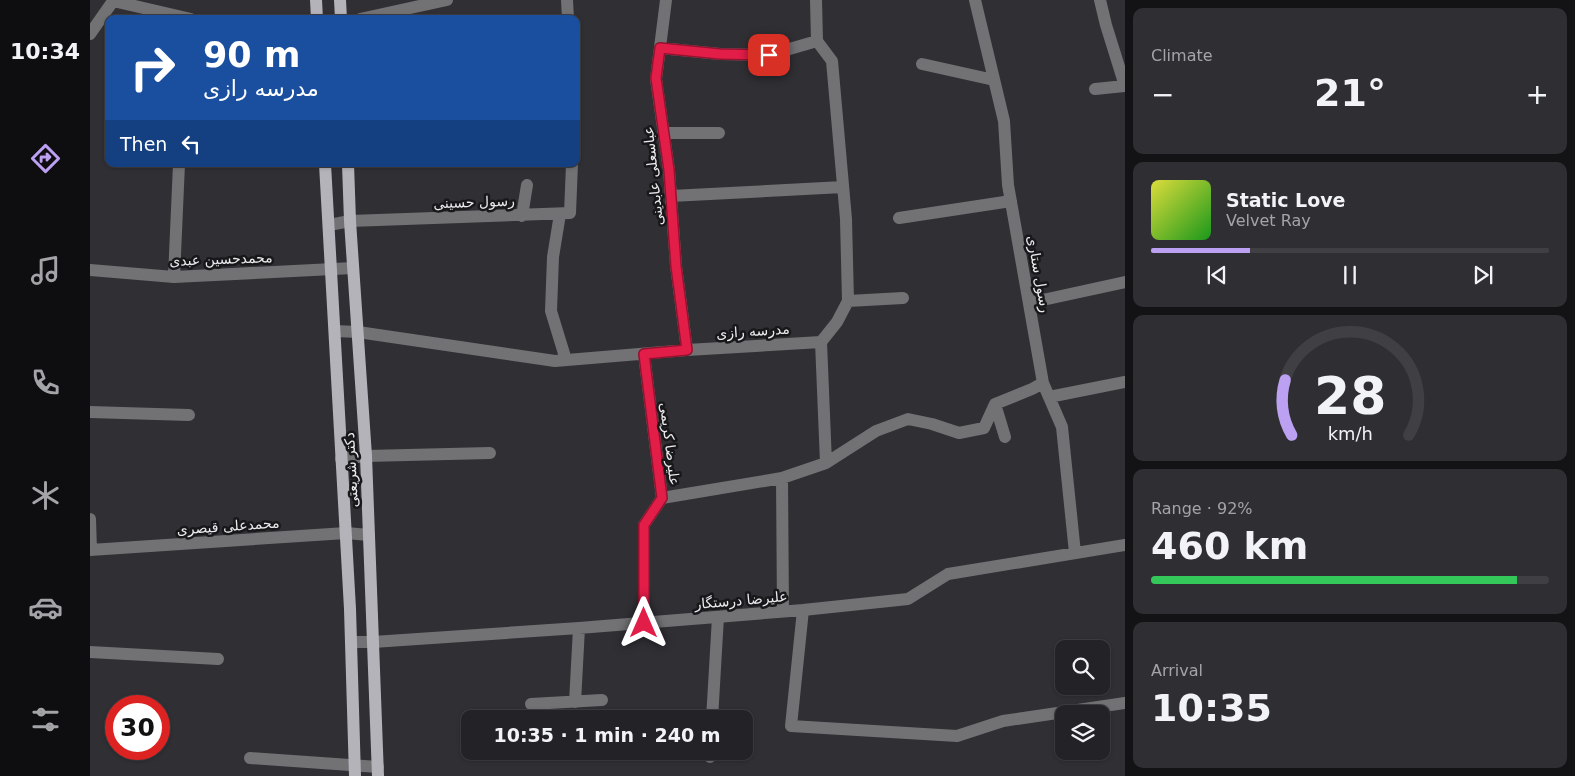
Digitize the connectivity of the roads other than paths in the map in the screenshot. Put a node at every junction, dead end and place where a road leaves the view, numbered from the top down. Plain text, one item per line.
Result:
1 (113, 0) edge
2 (316, 0) edge
3 (340, 0) edge
4 (446, 0) edge
5 (567, 0) edge
6 (666, 0) edge
7 (816, 0) edge
8 (975, 0) edge
9 (1100, 0) edge
10 (175, 15) edge
11 (317, 15) edge
12 (341, 15) edge
13 (378, 15) edge
14 (568, 15) edge
15 (90, 34) edge
16 (818, 42) junction
17 (660, 48) junction
18 (922, 64) dead end
19 (994, 80) junction
20 (1095, 89) dead end
21 (664, 133) junction
22 (719, 133) dead end
23 (179, 167) edge
24 (326, 167) edge
25 (348, 167) edge
26 (572, 167) edge
27 (526, 185) dead end
28 (843, 187) junction
29 (671, 196) junction
30 (1011, 201) junction
31 (560, 214) junction
32 (522, 216) junction
33 (899, 218) dead end
34 (350, 221) junction
35 (329, 225) junction
36 (353, 268) junction
37 (331, 269) junction
38 (90, 270) edge
39 (174, 277) junction
40 (1125, 282) edge
41 (903, 298) dead end
42 (848, 302) junction
43 (1029, 303) junction
44 (334, 332) junction
45 (358, 332) junction
46 (821, 342) junction
47 (687, 350) junction
48 (644, 354) junction
49 (566, 360) junction
50 (1125, 382) edge
51 (1043, 383) junction
52 (1049, 397) junction
53 (995, 404) junction
54 (90, 412) edge
55 (189, 415) dead end
56 (1004, 438) dead end
57 (490, 453) dead end
58 (366, 456) junction
59 (341, 459) junction
60 (826, 463) junction
61 (782, 478) junction
62 (662, 498) junction
63 (90, 519) edge
64 (346, 533) junction
65 (369, 535) junction
66 (1125, 545) edge
67 (91, 550) edge
68 (1075, 553) junction
69 (803, 610) junction
70 (783, 611) junction
71 (718, 617) junction
72 (644, 623) junction
73 (579, 628) junction
74 (351, 642) junction
75 (373, 642) junction
76 (90, 652) edge
77 (218, 659) dead end
78 (602, 700) dead end
79 (575, 702) junction
80 (1125, 703) edge
81 (531, 704) dead end
82 (713, 710) edge
83 (250, 758) dead end
84 (355, 771) edge
85 (378, 772) edge

1 - 10 street
1 - 15 street
2 - 11 main road
3 - 12 main road
4 - 13 street
5 - 14 street
6 - 17 street, عباسعلی عابدینی
7 - 16 street
8 - 19 street, رسول ستاری
9 - 20 street
16 - 17 street
16 - 28 street
17 - 21 street, عباسعلی عابدینی
18 - 19 street
19 - 30 street, رسول ستاری
21 - 22 street
21 - 29 street, عباسعلی عابدینی
23 - 39 street
24 - 35 main road, دکتر شریعتی
25 - 34 main road, دکتر شریعتی
26 - 31 street
27 - 32 street
28 - 29 street
28 - 42 street
29 - 47 street, عباسعلی عابدینی
30 - 33 street
30 - 43 street, رسول ستاری
31 - 32 street, رسول حسینی
31 - 49 street
32 - 34 street, رسول حسینی
34 - 35 street, رسول حسینی
34 - 36 main road, دکتر شریعتی
35 - 37 main road, دکتر شریعتی
36 - 37 street, محمدحسین عبدی
36 - 45 main road, دکتر شریعتی
37 - 39 street, محمدحسین عبدی
37 - 44 main road, دکتر شریعتی
38 - 39 street, محمدحسین عبدی
40 - 43 street
41 - 42 street
42 - 46 street
43 - 51 street, رسول ستاری
44 - 45 street, مدرسه رازی
44 - 59 main road, دکتر شریعتی
45 - 49 street, مدرسه رازی
45 - 58 main road, دکتر شریعتی
46 - 47 street, مدرسه رازی
46 - 60 street
47 - 48 street, مدرسه رازی
48 - 49 street, مدرسه رازی
48 - 62 street, علیرضا کریمی
50 - 52 street
51 - 52 street, رسول ستاری
51 - 53 street
52 - 68 street, رسول ستاری
53 - 56 street
53 - 60 street
54 - 55 street
57 - 58 street
58 - 59 street
58 - 65 main road, دکتر شریعتی
59 - 64 main road, دکتر شریعتی
60 - 61 street
61 - 62 street
61 - 70 street
62 - 72 street, علیرضا کریمی
63 - 67 street
64 - 65 street, محمدعلی قیصری
64 - 67 street, محمدعلی قیصری
64 - 74 main road, دکتر شریعتی
65 - 75 main road, دکتر شریعتی
66 - 68 street, علیرضا درستگار
68 - 69 street, علیرضا درستگار
69 - 70 street, علیرضا درستگار
69 - 80 street
70 - 71 street, علیرضا درستگار
71 - 72 street, علیرضا درستگار
71 - 82 street
72 - 73 street, علیرضا درستگار
73 - 75 street, علیرضا درستگار
73 - 79 street
74 - 75 street, علیرضا درستگار
74 - 84 main road, دکتر شریعتی
75 - 85 main road, دکتر شریعتی
76 - 77 street
78 - 79 street
79 - 81 street
83 - 84 street
84 - 85 street

